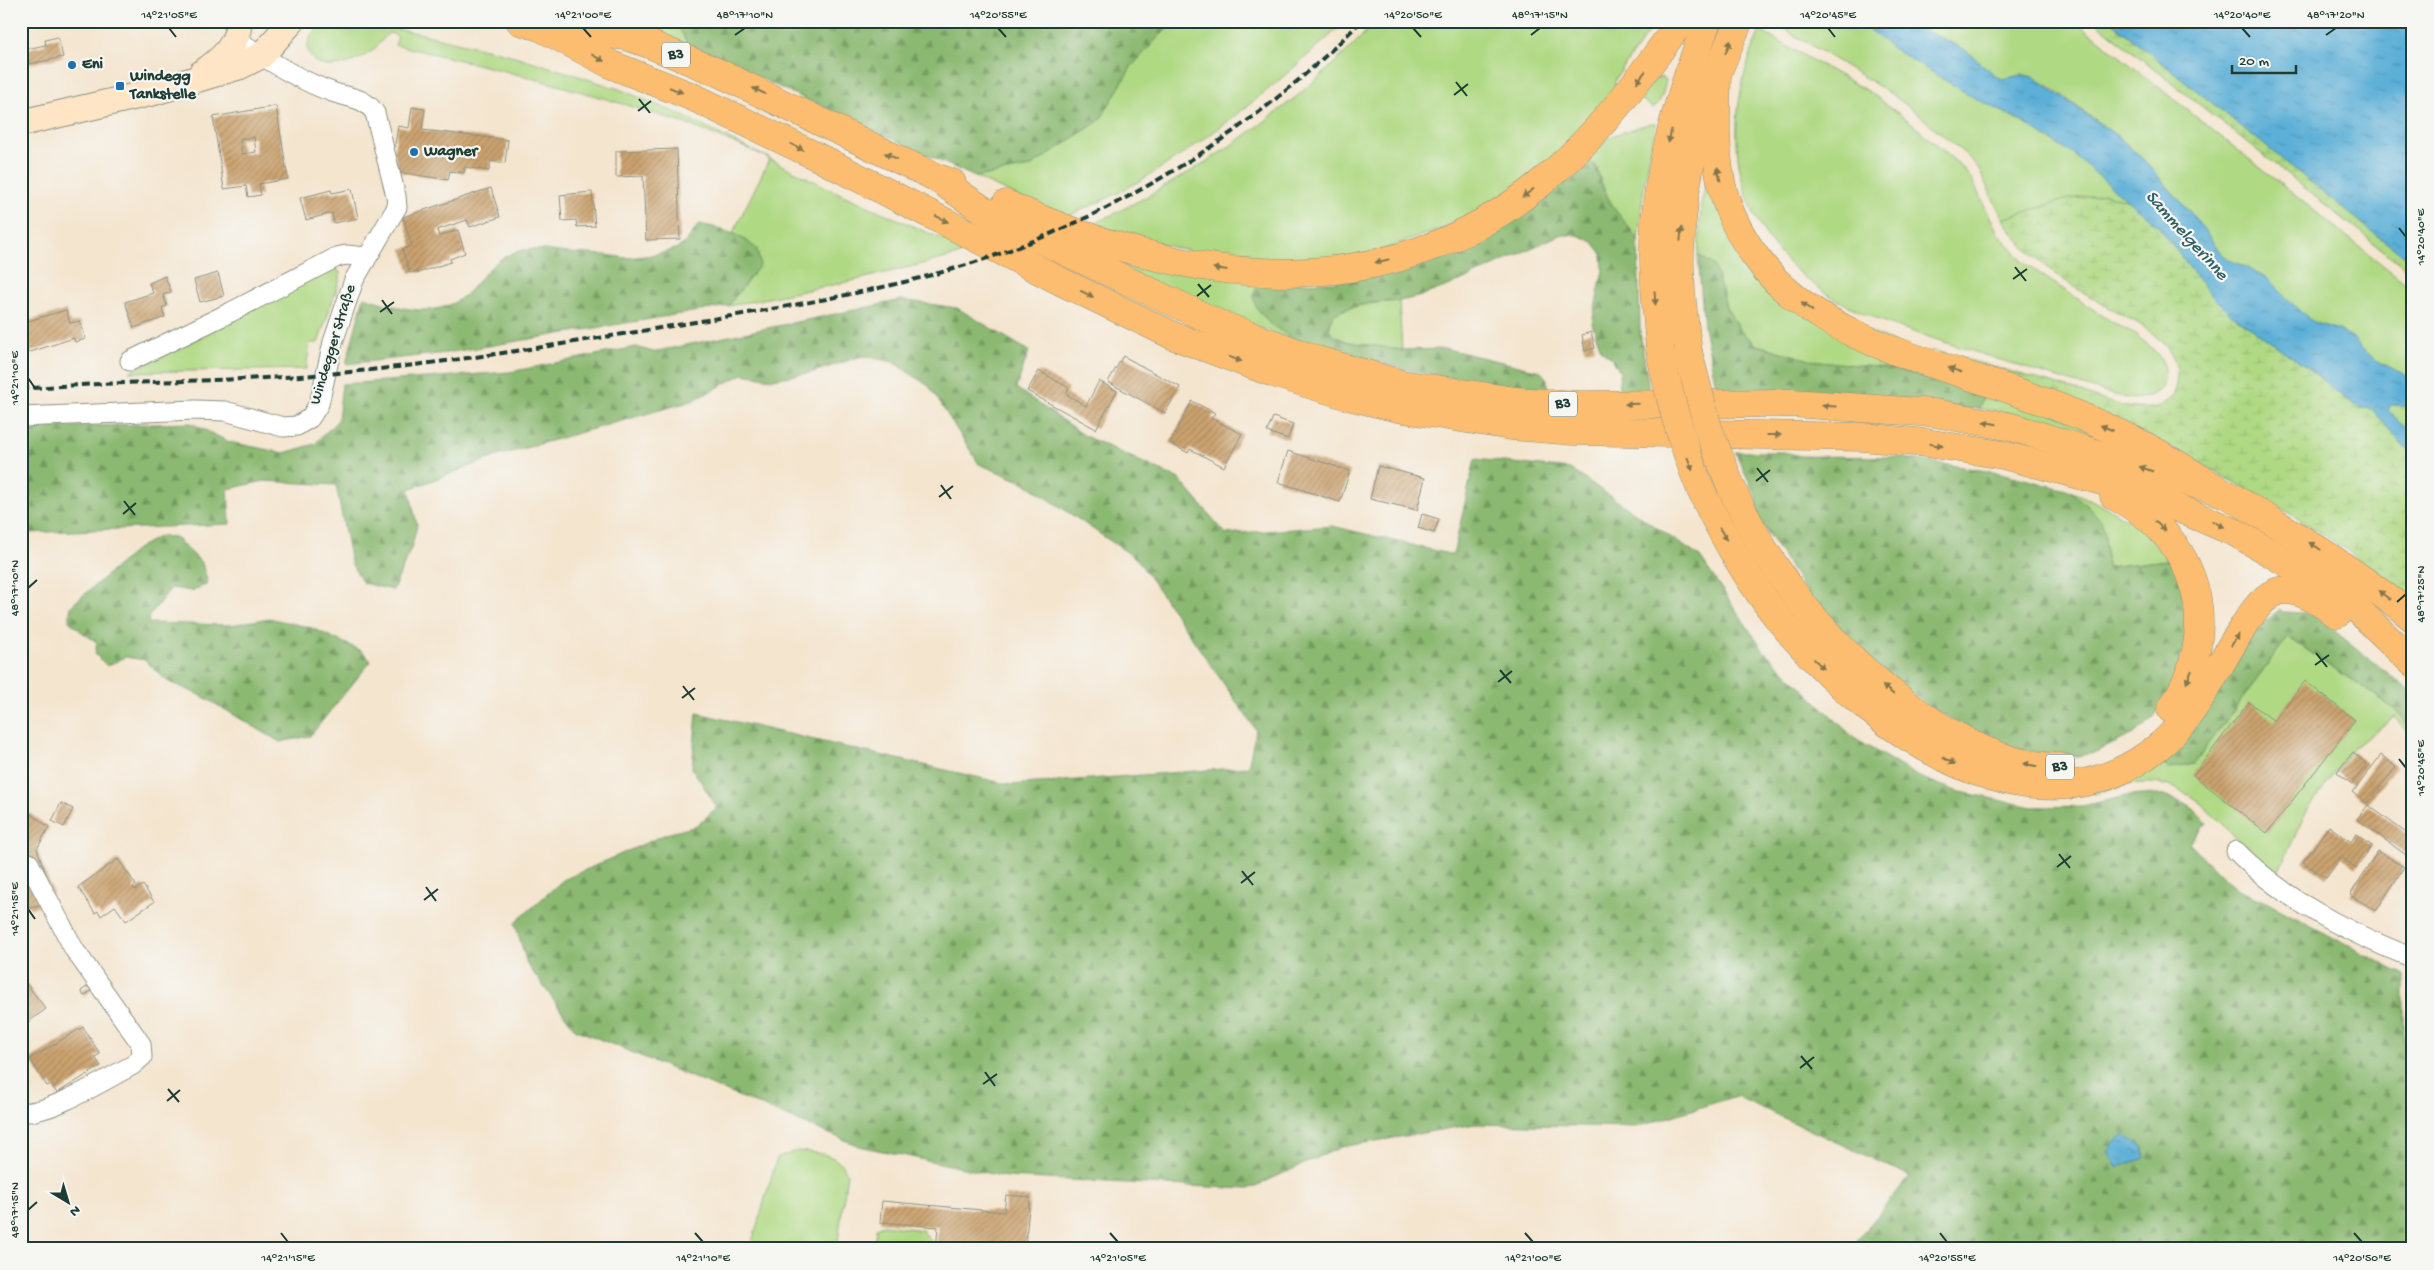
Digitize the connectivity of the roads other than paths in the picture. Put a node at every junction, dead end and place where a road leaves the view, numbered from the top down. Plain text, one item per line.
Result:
1 (273, 21) edge
2 (292, 21) edge
3 (1706, 21) edge
4 (1738, 21) edge
5 (530, 24) edge
6 (237, 30) edge
7 (1675, 30) edge
8 (262, 55) junction
9 (1717, 74) junction
10 (186, 83) junction
11 (21, 123) edge
12 (935, 177) junction
13 (366, 257) junction
14 (130, 361) dead end
15 (21, 417) edge
16 (2056, 469) junction
17 (2226, 494) junction
18 (2413, 618) edge
19 (2410, 661) edge
20 (2236, 851) dead end
21 (29, 863) dead end
22 (2413, 958) edge
23 (25, 1108) edge

1 - 8 street
2 - 8 street
3 -> 19 main road, B3, bridge
9 -> 4 main road, B3
12 -> 5 main road, B3
5 -> 16 main road, B3
6 - 8 street, Windegger Straße
6 - 10 street
7 -> 12 main road, B3
8 - 10 street
8 - 13 street, Windegger Straße
16 -> 9 main road, B3, bridge
17 -> 9 main road
10 - 11 street
17 -> 12 main road, B3
13 - 14 street
13 - 15 street, Windegger Straße
16 -> 19 main road, B3
18 -> 17 main road, B3
20 - 22 street
21 - 23 street

